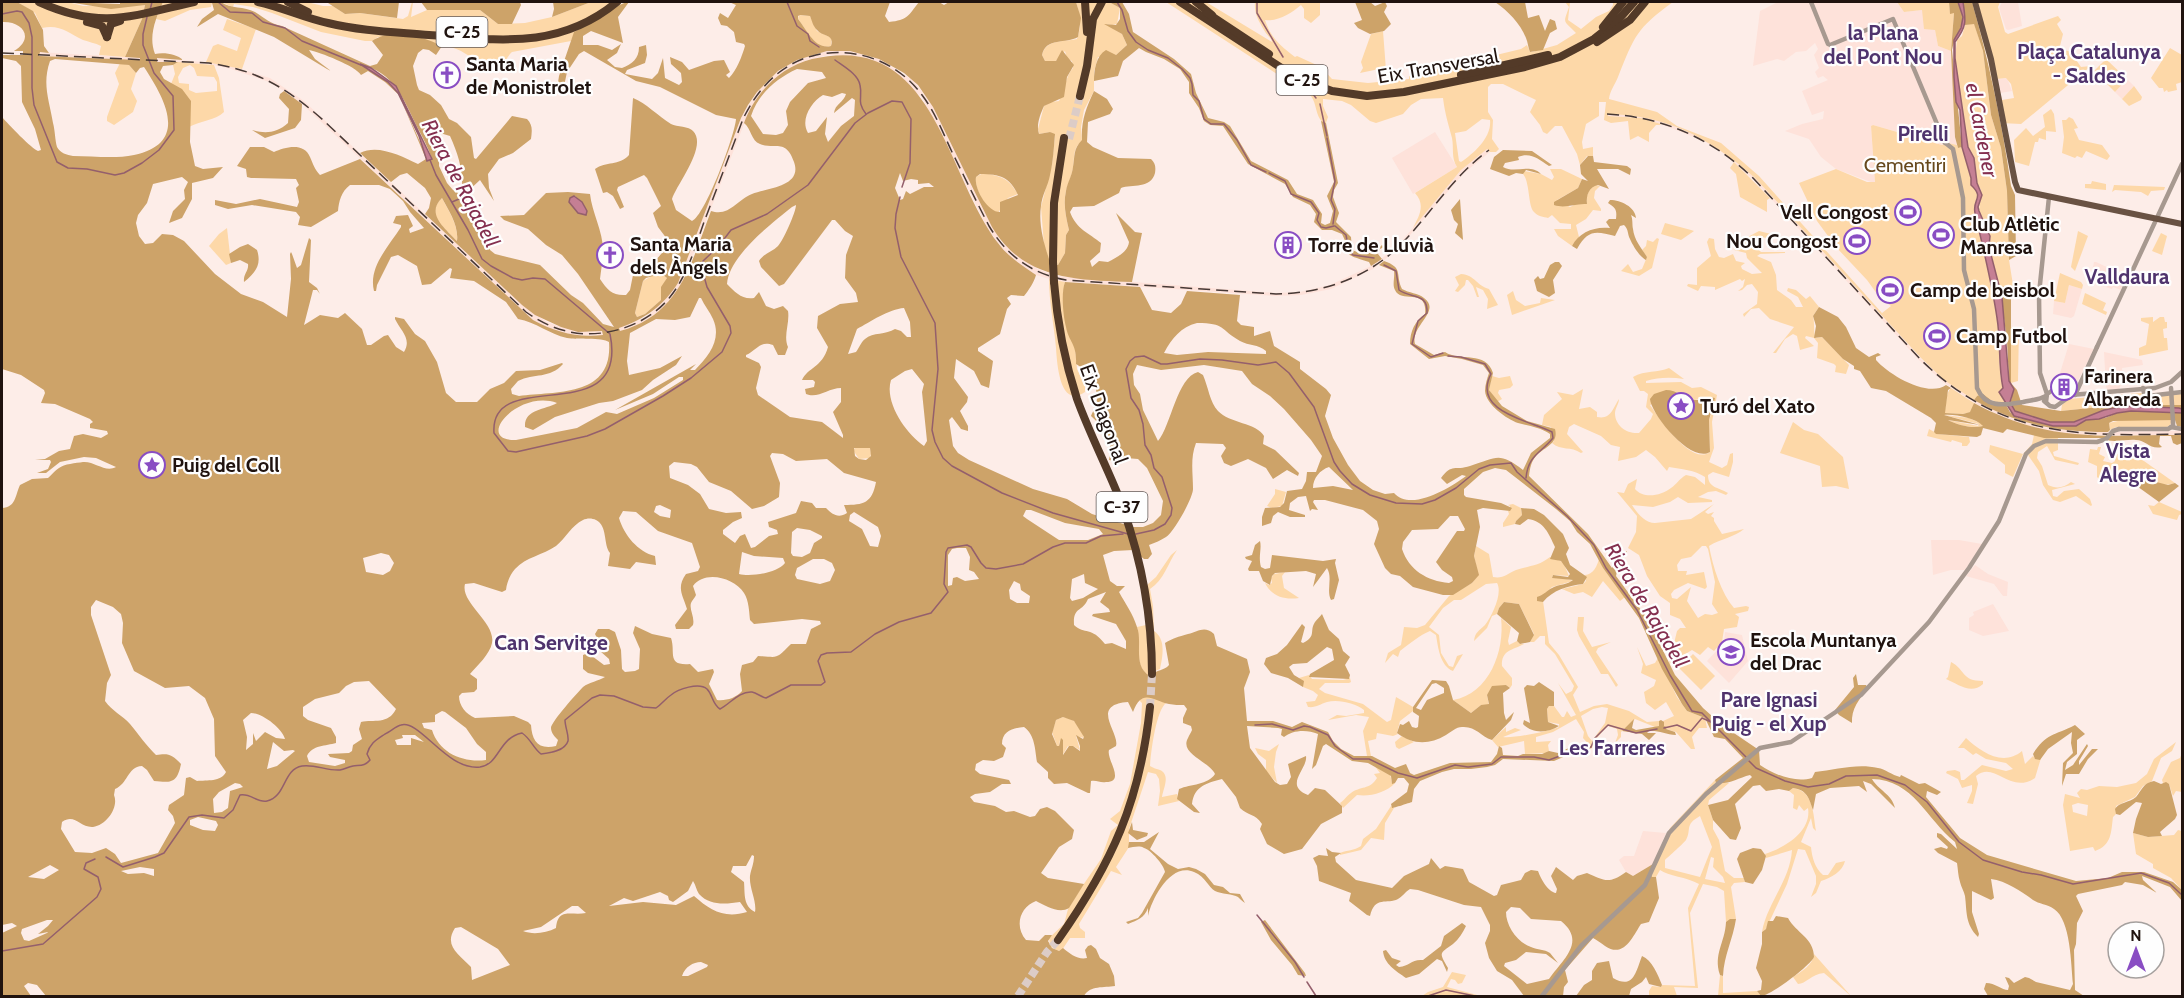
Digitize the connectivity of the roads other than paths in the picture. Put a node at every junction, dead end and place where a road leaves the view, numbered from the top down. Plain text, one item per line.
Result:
1 (34, 2) edge
2 (39, 2) edge
3 (50, 2) edge
4 (194, 2) edge
5 (258, 2) edge
6 (276, 2) edge
7 (288, 2) edge
8 (610, 2) edge
9 (617, 2) edge
10 (1085, 2) edge
11 (1102, 2) edge
12 (1180, 2) edge
13 (1189, 2) edge
14 (1196, 2) edge
15 (1623, 2) edge
16 (1629, 2) edge
17 (1634, 2) edge
18 (1645, 2) edge
19 (1810, 2) edge
20 (1975, 2) edge
21 (178, 3) edge
22 (308, 12) junction
23 (136, 15) junction
24 (1224, 24) junction
25 (1089, 35) junction
26 (1591, 37) junction
27 (1560, 57) junction
28 (1078, 95) tunnel mouth
29 (1066, 139) tunnel mouth
30 (2182, 164) edge
31 (2055, 198) junction
32 (2157, 219) junction
33 (2182, 224) edge
34 (2182, 372) edge
35 (2171, 382) junction
36 (2143, 388) junction
37 (2182, 392) edge
38 (2061, 394) junction
39 (2048, 395) junction
40 (2073, 395) junction
41 (2062, 401) junction
42 (2172, 425) junction
43 (2182, 429) edge
44 (1152, 674) tunnel mouth
45 (1150, 707) tunnel mouth
46 (1058, 940) tunnel mouth
47 (1542, 996) edge

1 - 23 highway
2 - 23 highway
3 - 23 highway
4 - 21 highway
5 - 9 highway, C-25
6 - 22 highway, C-25
7 - 22 highway
8 - 22 highway, C-25
10 - 25 highway
11 - 25 highway
12 - 27 highway, Eix Transversal / C-25
13 - 24 highway, Eix Transversal / C-25
14 - 24 highway
15 - 26 highway
16 - 26 highway, Eix Transversal / C-25
17 - 27 highway, Eix Transversal / C-25
18 - 27 highway
19 - 39 street
20 - 31 main road
21 - 23 highway
24 - 26 highway, Eix Transversal / C-25
25 - 28 highway
29 - 44 highway, Eix Diagonal / C-37, bridge
30 - 32 street
31 - 32 main road
31 - 39 street
32 - 33 main road
32 - 40 street
34 - 35 street
35 - 36 street
35 - 42 street, bridge
36 - 37 street
36 - 40 street
38 - 39 street
38 - 40 street
38 - 41 street
39 - 41 street
40 - 41 street
42 - 43 street
42 - 47 street, bridge
45 - 46 highway

